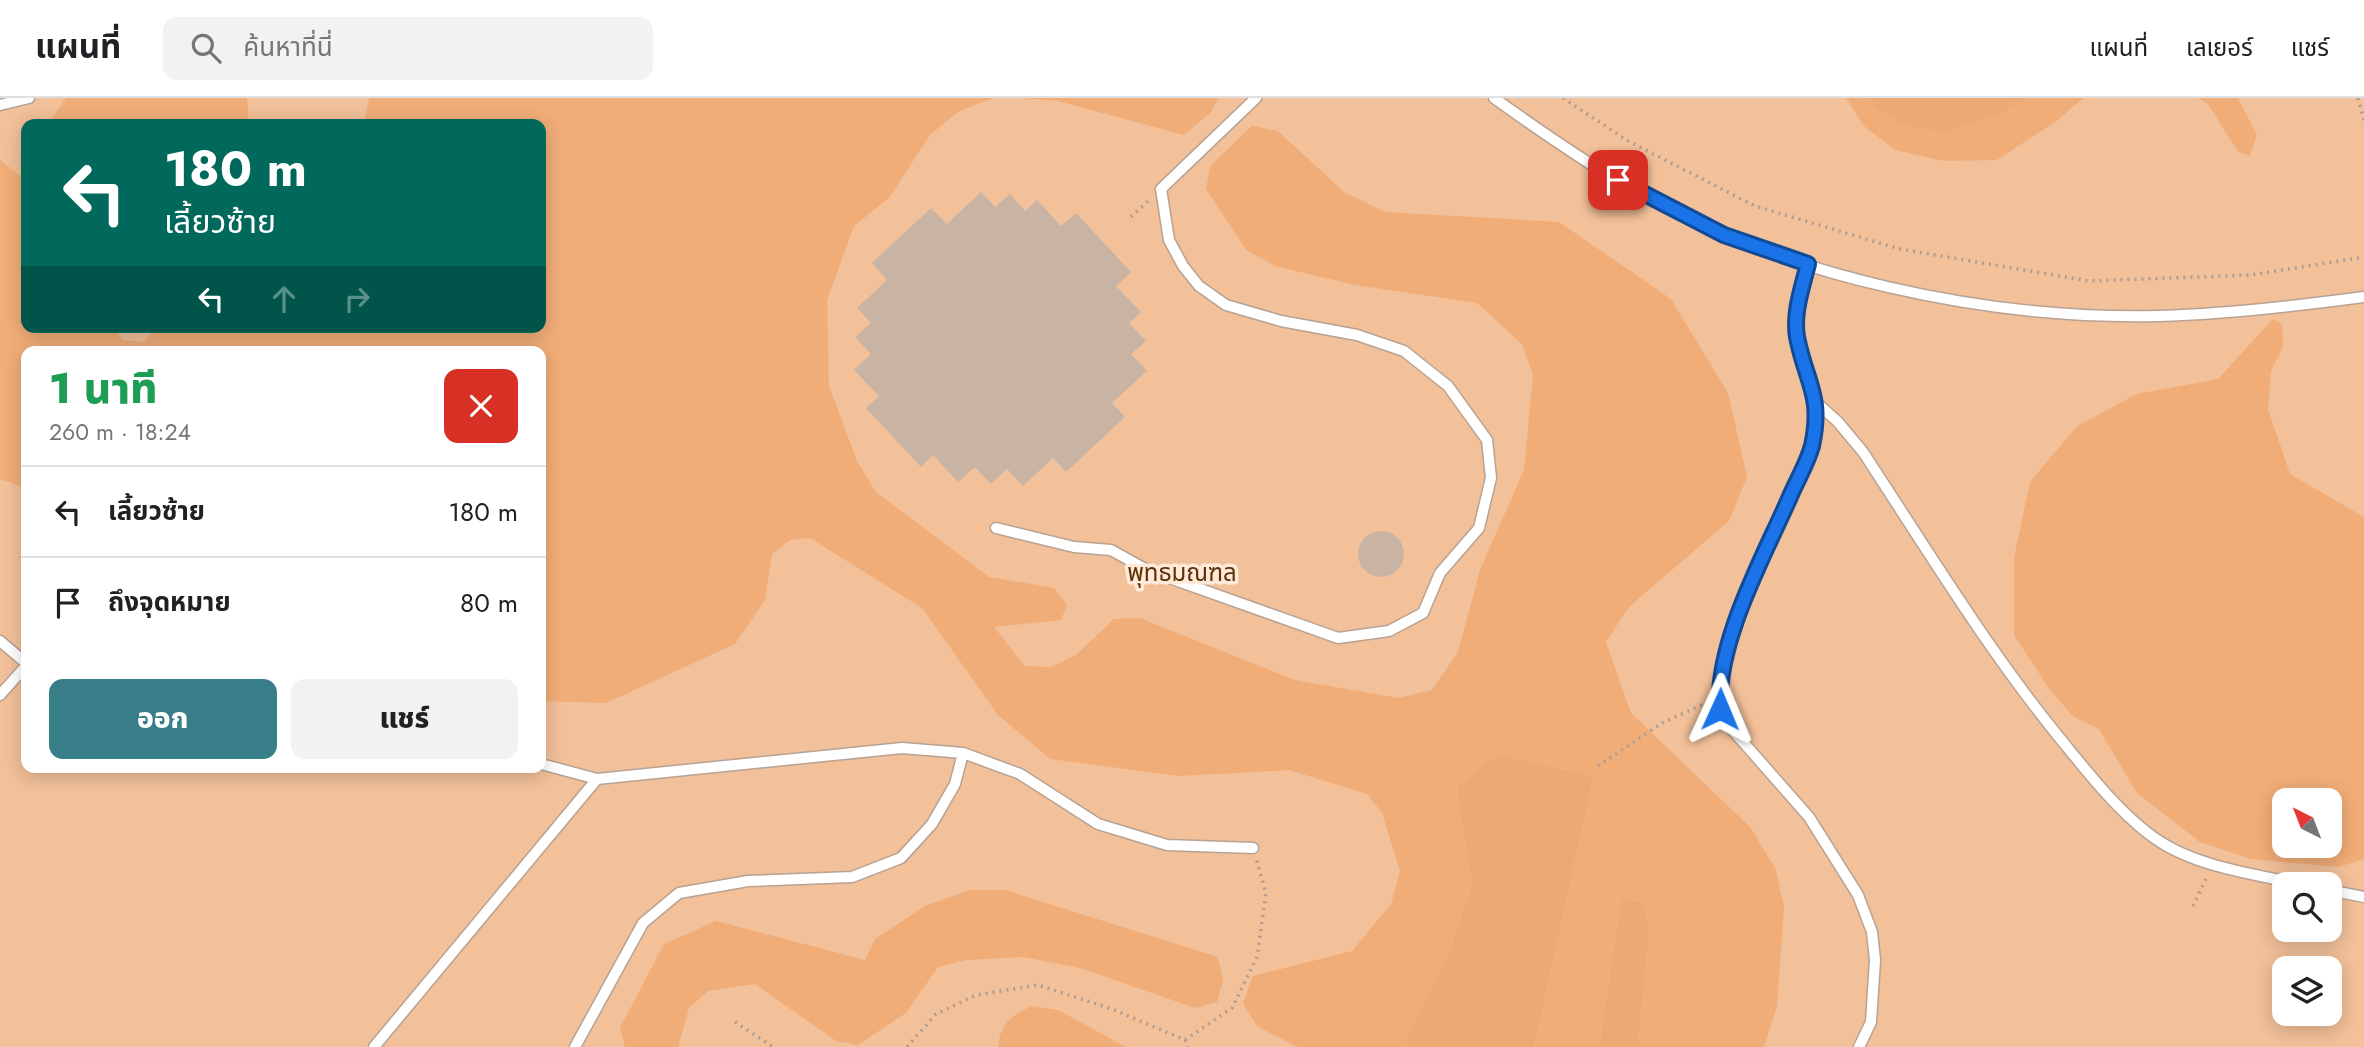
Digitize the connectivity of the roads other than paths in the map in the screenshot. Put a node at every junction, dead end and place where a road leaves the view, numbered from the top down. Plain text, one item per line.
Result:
1 (29, 98) edge
2 (1256, 98) edge
3 (1494, 98) edge
4 (0, 105) edge
5 (1808, 264) junction
6 (2364, 298) edge
7 (1816, 403) junction
8 (996, 528) dead end
9 (0, 641) edge
10 (21, 660) edge
11 (21, 671) edge
12 (0, 695) edge
13 (963, 752) junction
14 (546, 765) edge
15 (597, 779) junction
16 (1253, 848) road end
17 (2272, 878) edge
18 (2342, 893) edge
19 (2364, 897) edge
20 (374, 1047) edge
21 (575, 1047) edge
22 (1858, 1047) edge

1 - 4 lane
2 - 8 lane
3 - 5 lane
5 - 6 lane
5 - 7 lane
7 - 17 lane
7 - 22 lane
9 - 10 lane
11 - 12 lane
13 - 15 lane
13 - 16 lane
13 - 21 lane
14 - 15 lane
15 - 20 lane
18 - 19 lane

